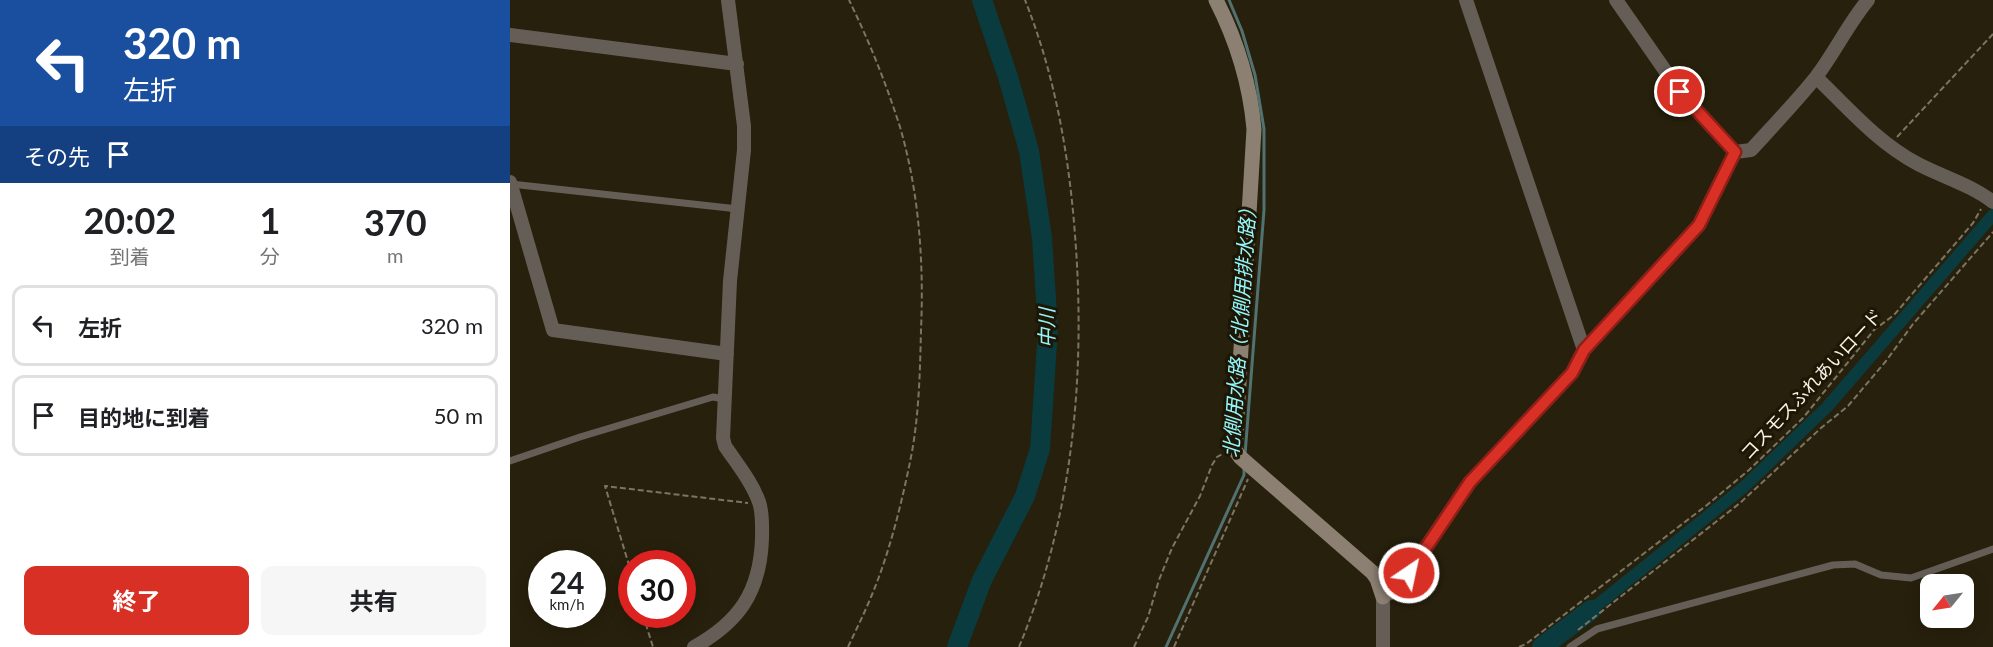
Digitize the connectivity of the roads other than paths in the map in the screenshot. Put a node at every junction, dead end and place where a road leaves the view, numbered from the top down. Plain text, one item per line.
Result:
1 (728, 0) edge
2 (1216, 0) edge
3 (1466, 0) edge
4 (1616, 0) edge
5 (1868, 0) edge
6 (510, 35) edge
7 (737, 63) junction
8 (1816, 76) junction
9 (1735, 152) junction
10 (510, 184) edge
11 (1990, 202) edge
12 (738, 209) junction
13 (1584, 350) junction
14 (727, 354) junction
15 (724, 399) junction
16 (510, 461) edge
17 (1993, 549) edge
18 (1383, 597) junction
19 (694, 647) edge
20 (1383, 647) edge
21 (1570, 647) edge

1 - 7 street
2 - 18 street
3 - 13 street
4 - 9 street
5 - 8 street
6 - 7 street
7 - 12 street
8 - 9 street
8 - 11 street
9 - 13 street
10 - 12 lane
10 - 14 street
12 - 14 street
13 - 18 street
14 - 15 street
15 - 16 lane
15 - 19 street
17 - 21 lane
18 - 20 street

